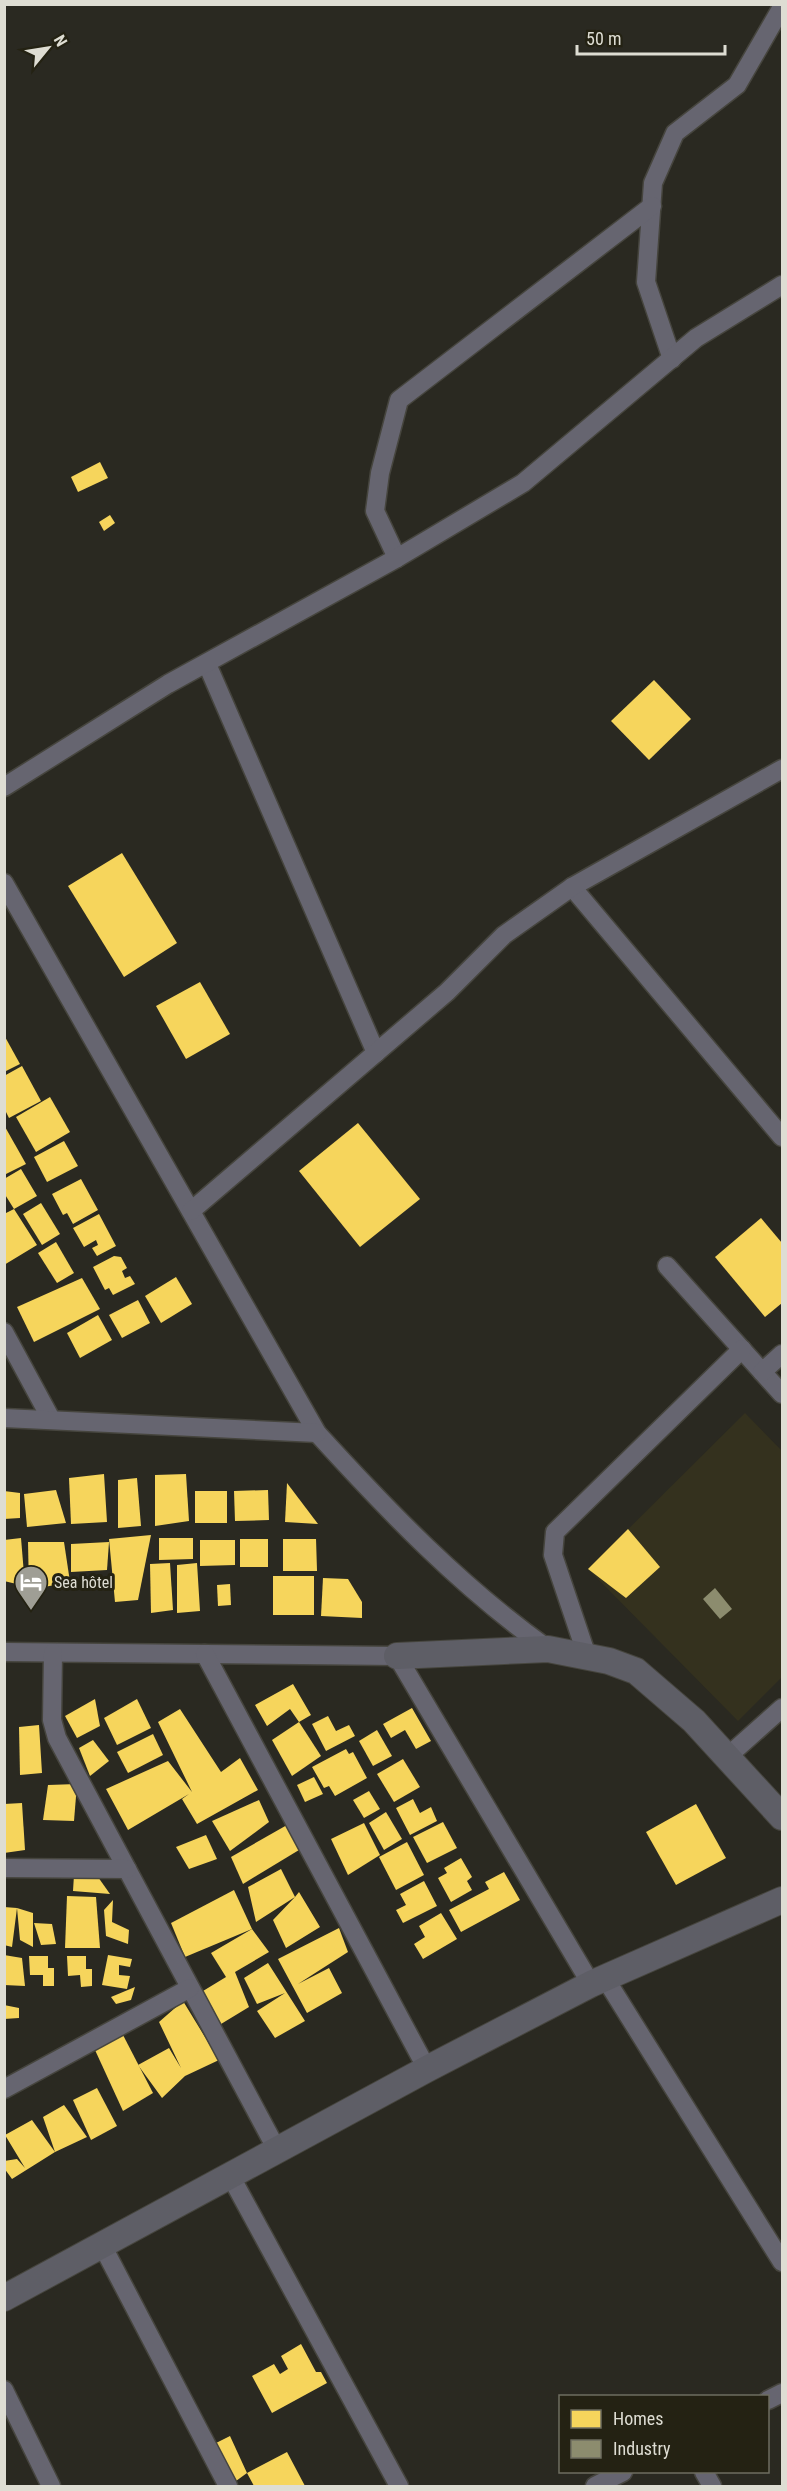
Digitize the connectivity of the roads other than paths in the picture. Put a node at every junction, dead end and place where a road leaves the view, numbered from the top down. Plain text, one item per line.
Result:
1 (783, 7) edge
2 (651, 206) junction
3 (783, 285) edge
4 (672, 358) junction
5 (397, 558) junction
6 (207, 664) junction
7 (783, 769) edge
8 (4, 787) edge
9 (4, 883) edge
10 (572, 887) junction
11 (376, 1053) junction
12 (783, 1137) edge
13 (191, 1211) junction
14 (667, 1266) dead end
15 (4, 1332) edge
16 (742, 1349) junction
17 (783, 1354) edge
18 (762, 1372) junction
19 (783, 1394) edge
20 (4, 1418) edge
21 (51, 1419) junction
22 (317, 1433) junction
23 (548, 1649) junction
24 (4, 1652) edge
25 (53, 1653) junction
26 (205, 1654) junction
27 (397, 1656) junction
28 (587, 1656) junction
29 (783, 1708) edge
30 (727, 1757) junction
31 (783, 1817) edge
32 (4, 1868) edge
33 (126, 1869) junction
34 (783, 1900) edge
35 (598, 1981) junction
36 (190, 1988) junction
37 (427, 2068) junction
38 (4, 2090) edge
39 (277, 2150) junction
40 (230, 2175) junction
41 (102, 2245) junction
42 (783, 2262) edge
43 (4, 2298) edge
44 (4, 2390) edge
45 (783, 2393) edge
46 (769, 2400) edge
47 (621, 2473) edge
48 (705, 2473) edge
49 (51, 2487) edge
50 (228, 2487) edge
51 (399, 2487) edge
52 (595, 2487) edge
53 (712, 2487) edge

1 - 2 street
2 - 4 street
2 - 5 street
3 - 4 street
4 - 5 street
5 - 6 street
6 - 8 street
6 - 11 street
7 - 10 street
9 - 13 street
10 - 11 street
10 - 12 street
11 - 13 street
13 - 22 street
14 - 16 street
15 - 21 street
16 - 18 street
16 - 28 street
17 - 18 street
18 - 19 street
20 - 21 street
21 - 22 street
22 - 23 street
23 - 27 street
23 - 28 street
24 - 25 street
25 - 26 street
25 - 33 street
26 - 27 street
26 - 37 street
27 - 35 street
28 - 30 street
29 - 30 street
30 - 31 street
32 - 33 street
33 - 36 street
34 - 35 street
35 - 37 street
35 - 42 street
36 - 38 street
36 - 39 street
37 - 39 street
39 - 40 street
40 - 41 street
40 - 51 street
41 - 43 street
41 - 50 street
44 - 49 street
45 - 46 street
47 - 52 street
48 - 53 street

